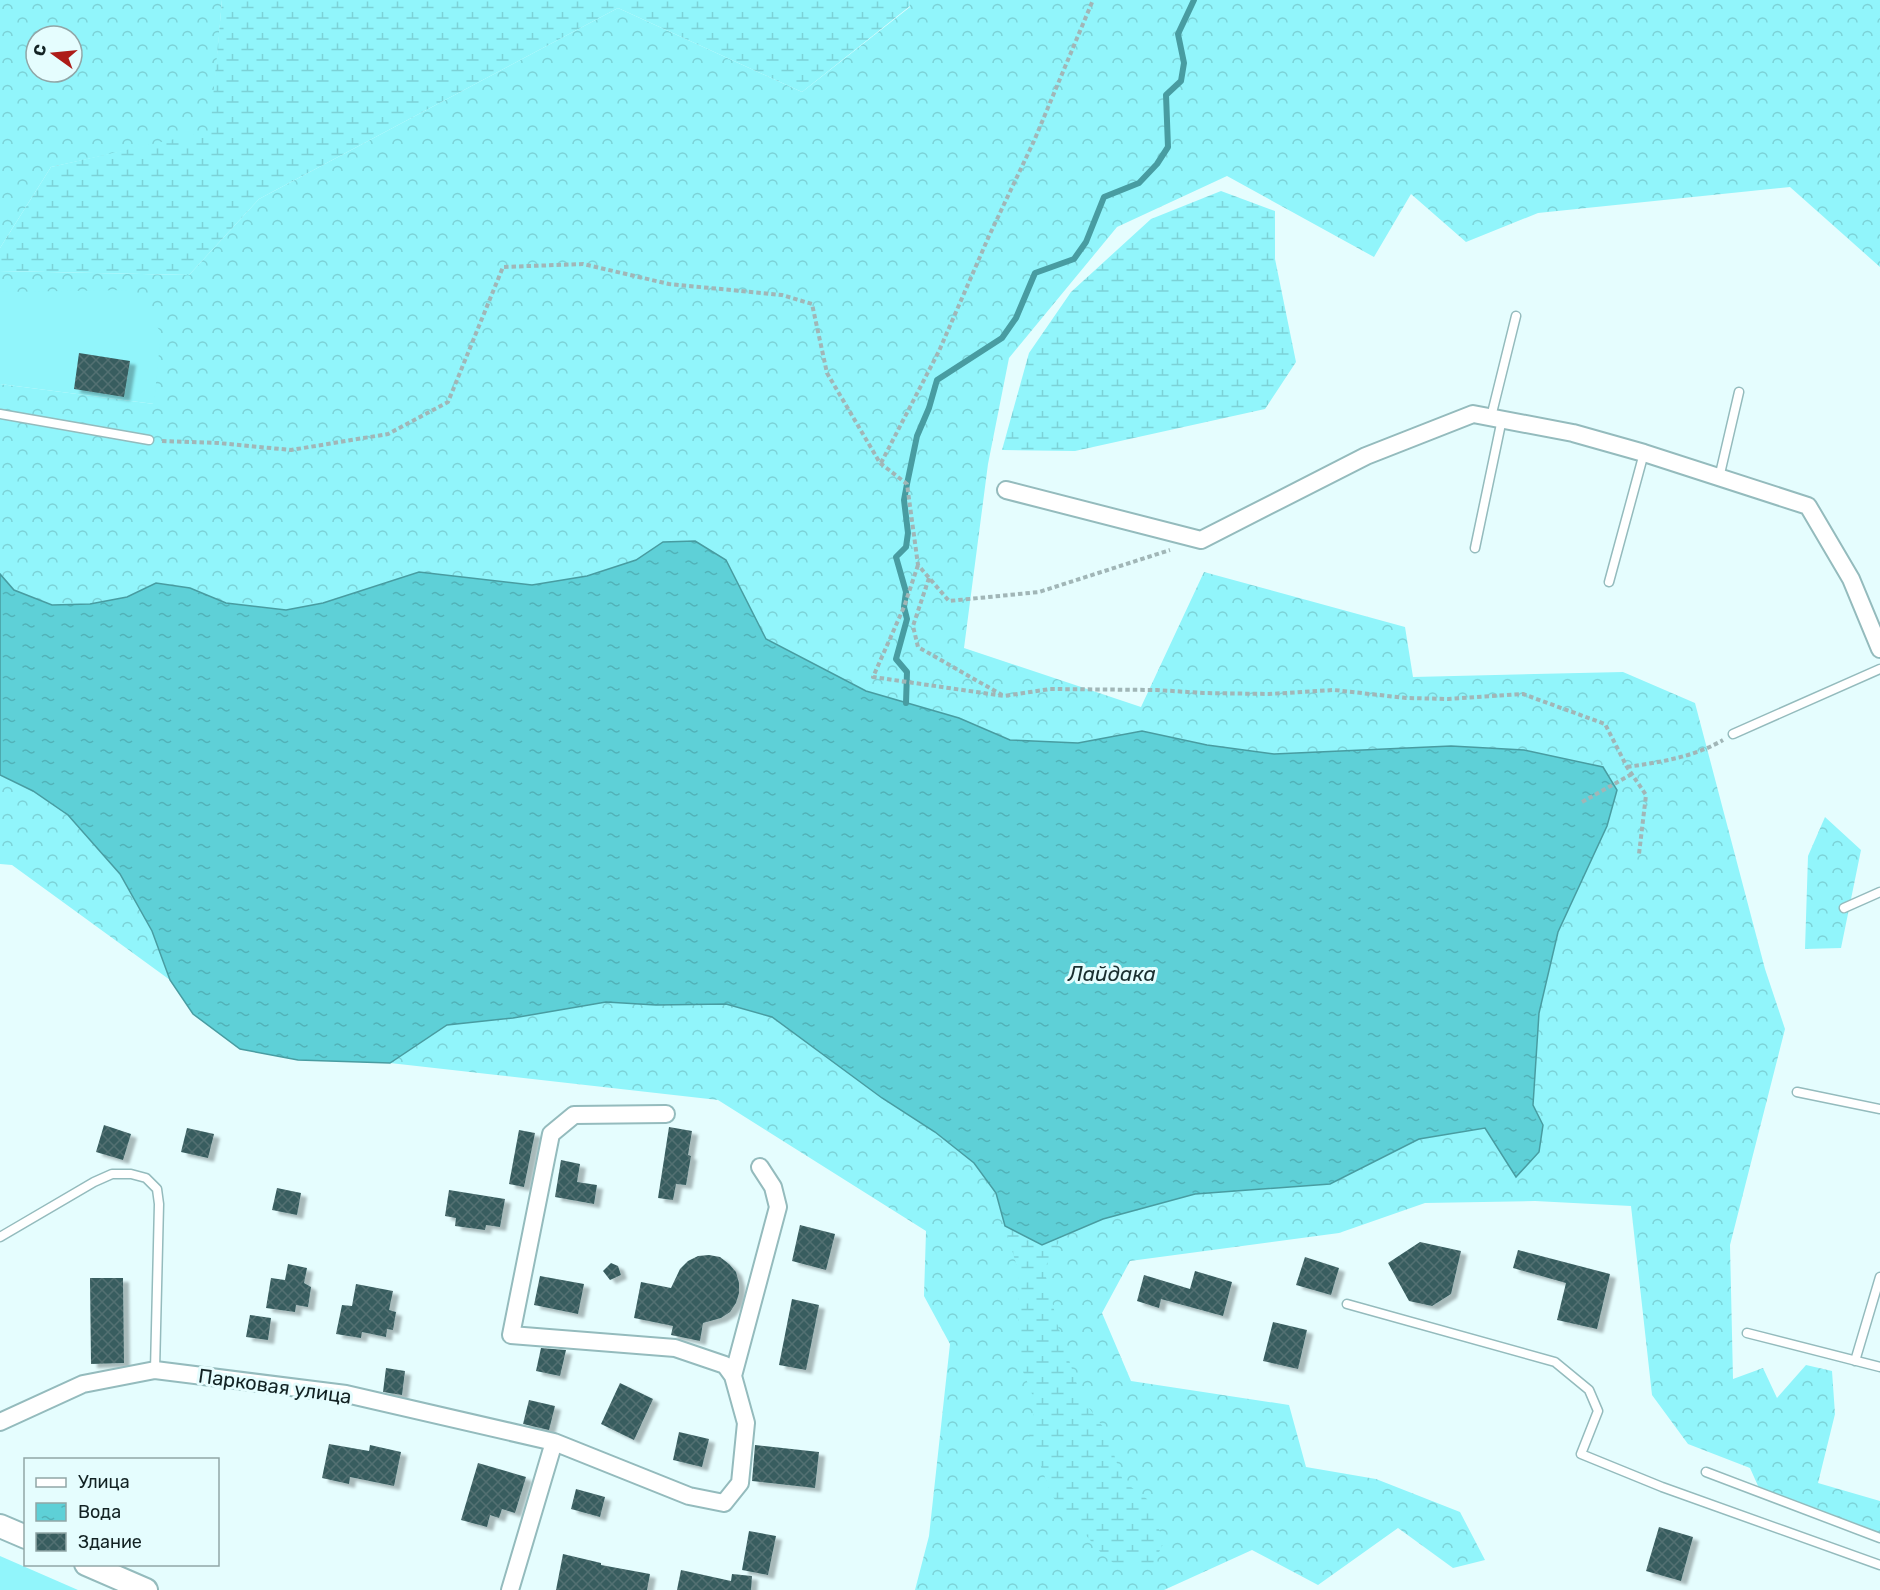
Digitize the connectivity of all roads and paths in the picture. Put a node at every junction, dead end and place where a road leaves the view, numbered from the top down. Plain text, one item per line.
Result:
1 (1093, 0) edge
2 (1516, 316) dead end
3 (1739, 392) dead end
4 (0, 414) edge
5 (1497, 418) junction
6 (149, 440) joint
7 (1644, 453) junction
8 (880, 463) junction
9 (1719, 478) junction
10 (1006, 490) dead end
11 (1201, 540) junction
12 (1475, 548) dead end
13 (918, 564) junction
14 (929, 578) junction
15 (1609, 582) dead end
16 (1879, 645) edge
17 (1880, 669) edge
18 (1004, 696) junction
19 (1733, 734) joint
20 (1627, 767) junction
21 (1632, 774) junction
22 (1582, 802) dead end
23 (1638, 854) dead end
24 (1880, 892) edge
25 (1844, 908) dead end
26 (1797, 1092) dead end
27 (1880, 1109) edge
28 (666, 1114) dead end
29 (760, 1167) dead end
30 (0, 1237) edge
31 (1880, 1277) edge
32 (1347, 1304) dead end
33 (1747, 1333) dead end
34 (1855, 1360) junction
35 (1880, 1367) edge
36 (156, 1370) junction
37 (734, 1376) junction
38 (0, 1422) edge
39 (554, 1442) junction
40 (1706, 1472) dead end
41 (0, 1526) edge
42 (24, 1536) edge
43 (1880, 1538) edge
44 (1880, 1565) edge
45 (89, 1566) edge
46 (123, 1586) edge
47 (146, 1590) edge
48 (510, 1590) edge

1 - 8 path
2 - 5 lane
3 - 9 lane
4 - 6 lane
5 - 7 street
5 - 11 street
5 - 12 lane
6 - 8 path
7 - 9 street
7 - 15 lane
8 - 13 path
9 - 16 street
10 - 11 street
11 - 14 path
13 - 14 path
13 - 18 path
14 - 18 path
17 - 19 lane
18 - 20 path
19 - 20 path
20 - 21 path
21 - 22 path
21 - 23 path
24 - 25 lane
26 - 27 lane
28 - 37 street
29 - 37 street
30 - 36 lane
31 - 34 lane
32 - 44 lane
33 - 34 lane
34 - 35 lane
36 - 38 street, Парковая улица
36 - 39 street, Парковая улица
37 - 39 street, Парковая улица
39 - 48 street
40 - 43 lane
41 - 42 main road
45 - 46 main road
46 - 47 main road

